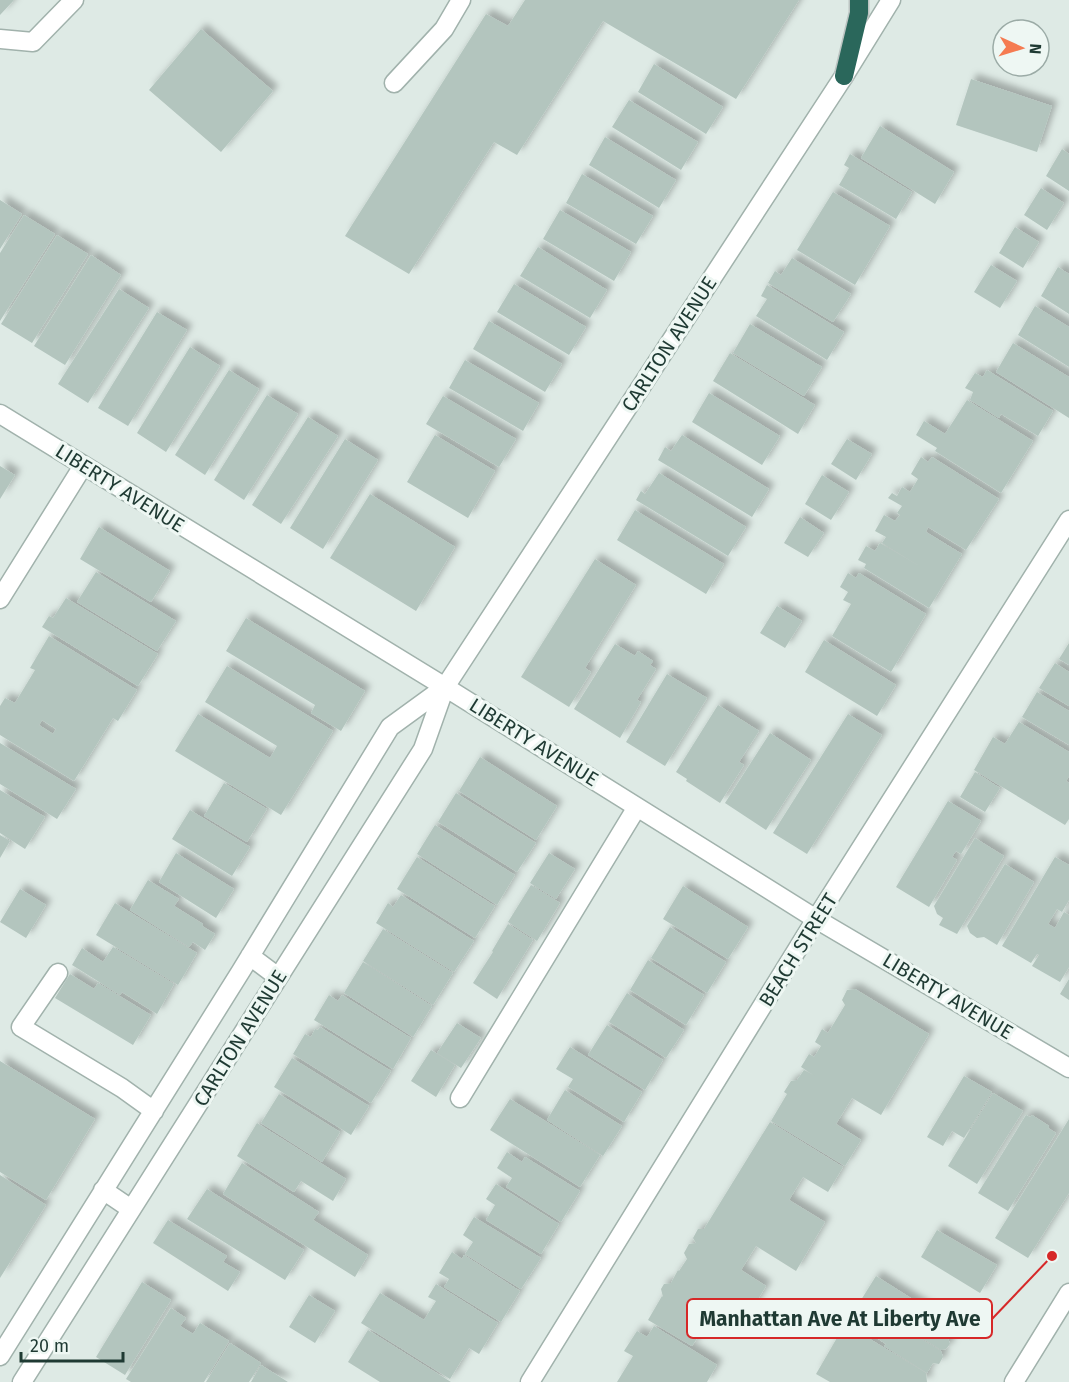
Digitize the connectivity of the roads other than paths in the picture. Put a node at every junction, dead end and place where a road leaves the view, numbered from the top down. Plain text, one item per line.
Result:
1 (74, 0) edge
2 (461, 0) edge
3 (859, 0) edge
4 (891, 0) edge
5 (0, 39) edge
6 (844, 76) junction
7 (394, 83) dead end
8 (0, 414) edge
9 (83, 466) junction
10 (1069, 520) edge
11 (0, 599) edge
12 (445, 687) junction
13 (638, 807) junction
14 (816, 919) junction
15 (250, 956) junction
16 (58, 973) dead end
17 (278, 977) junction
18 (1069, 1068) edge
19 (460, 1098) dead end
20 (153, 1111) junction
21 (103, 1190) junction
22 (131, 1209) junction
23 (1069, 1293) edge
24 (0, 1356) edge
25 (22, 1382) edge
26 (530, 1382) edge
27 (1014, 1382) edge

1 - 5 street
2 - 7 street
3 - 6 highway
4 - 6 street, CARLTON AVENUE
6 - 12 street, CARLTON AVENUE
8 - 9 street, LIBERTY AVENUE
9 - 11 street
9 - 12 street, LIBERTY AVENUE
10 - 14 street, BEACH STREET
12 - 13 street, LIBERTY AVENUE
12 - 15 street, CARLTON AVENUE
12 - 17 street, CARLTON AVENUE
13 - 14 street, LIBERTY AVENUE
13 - 19 street
14 - 18 street, LIBERTY AVENUE
14 - 26 street, BEACH STREET
15 - 17 street
15 - 20 street, CARLTON AVENUE
16 - 20 street
17 - 22 street, CARLTON AVENUE
20 - 21 street, CARLTON AVENUE
21 - 22 street
21 - 24 street, CARLTON AVENUE
22 - 25 street, CARLTON AVENUE
23 - 27 street

